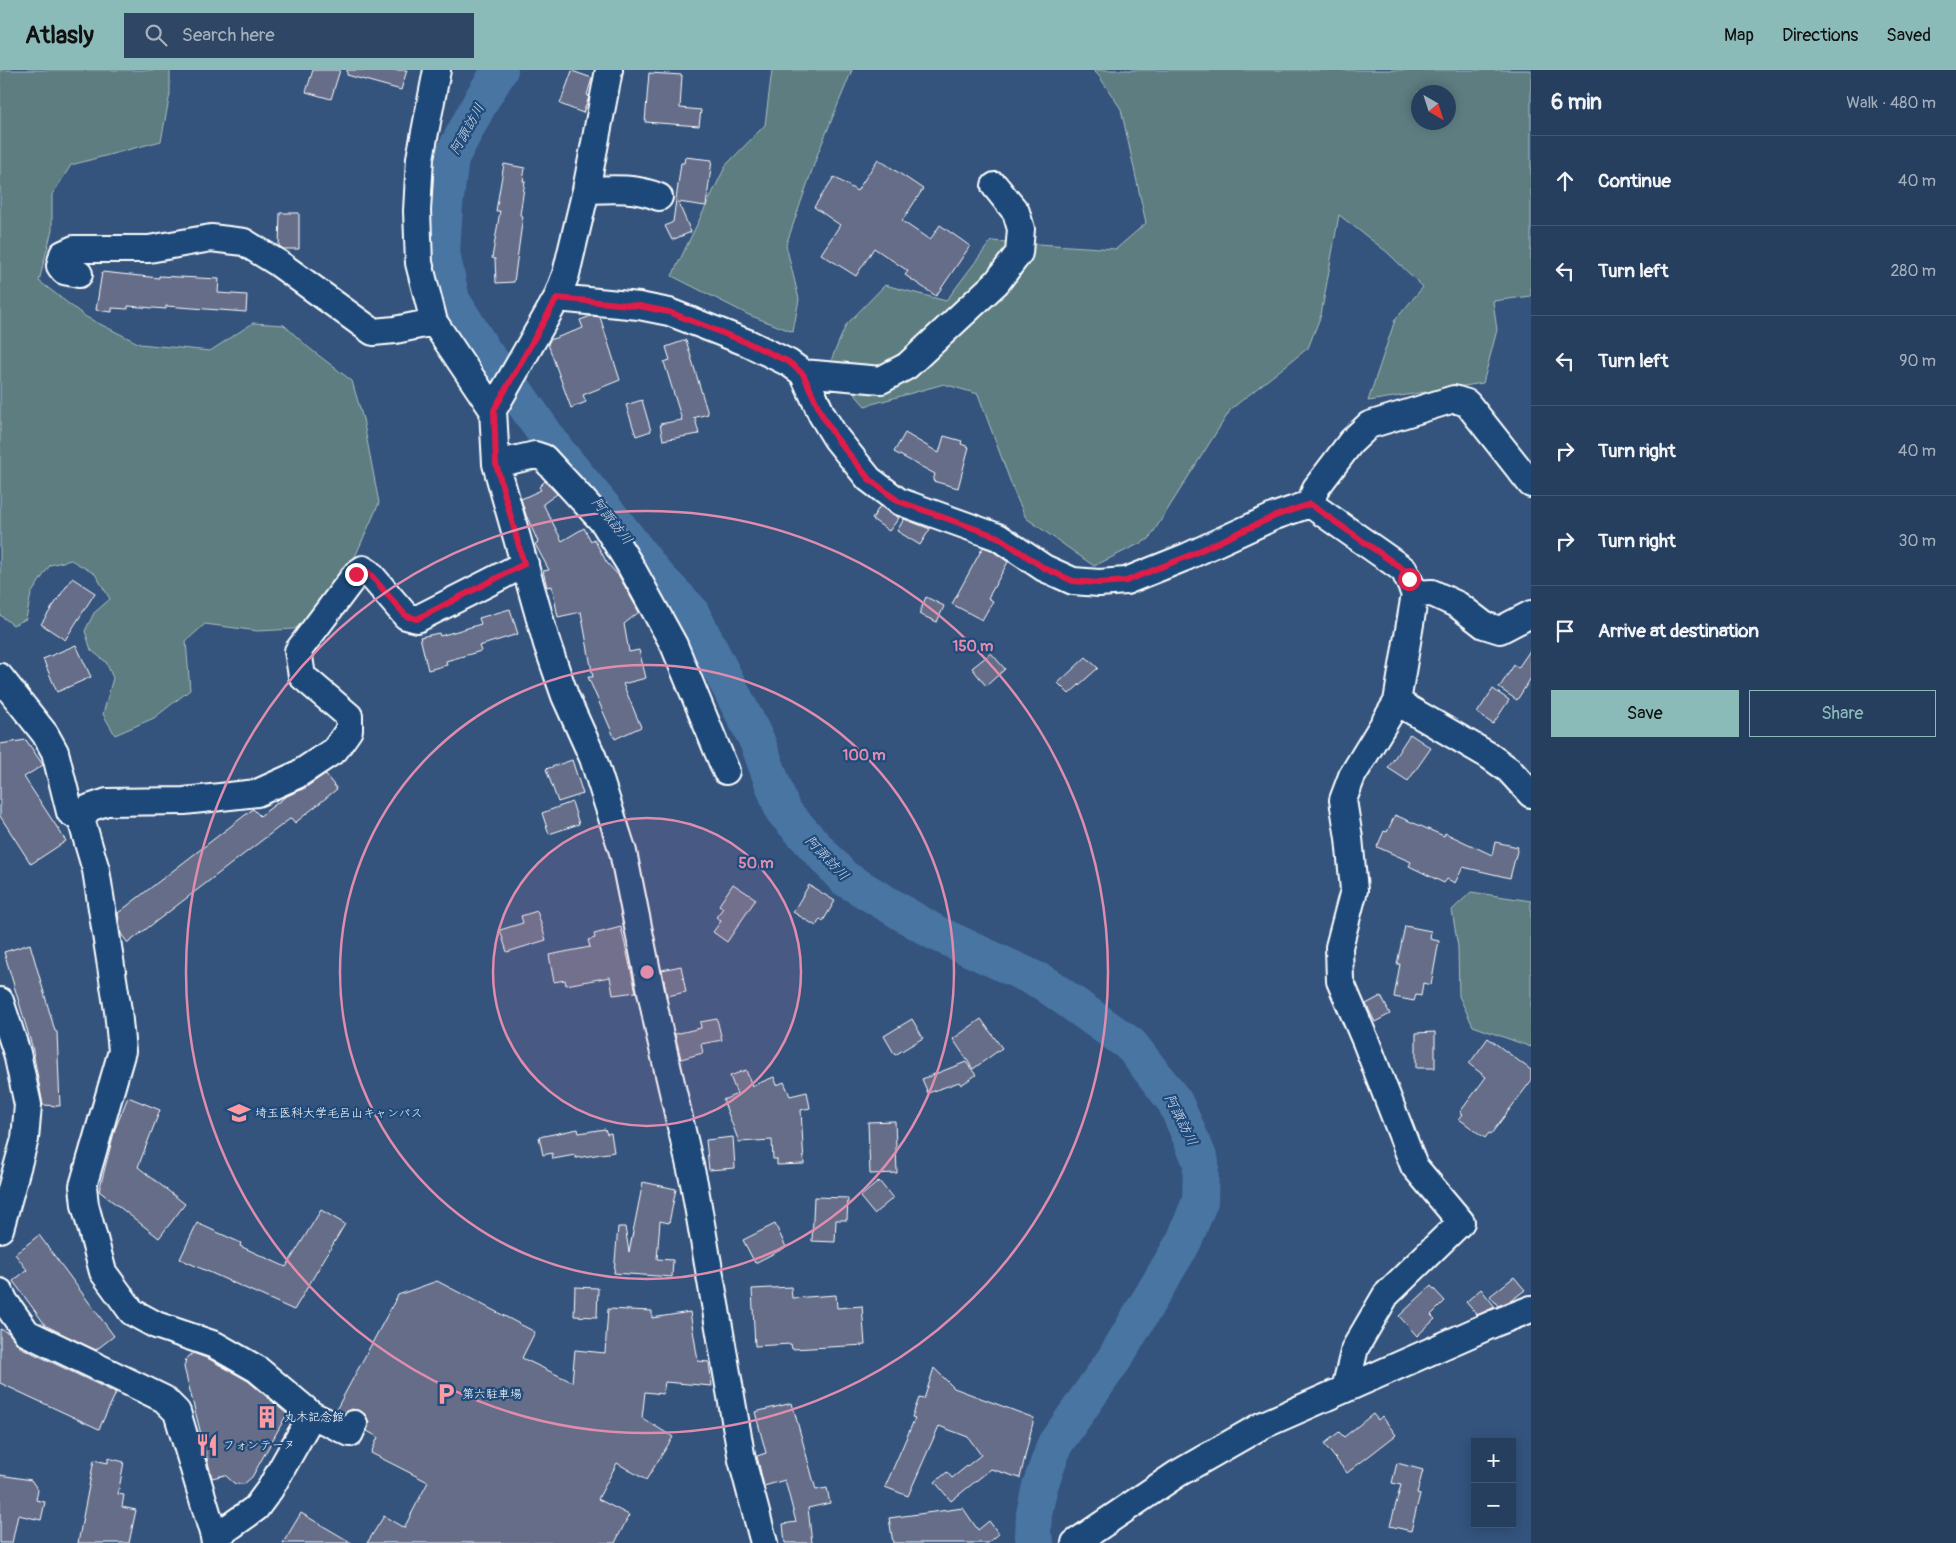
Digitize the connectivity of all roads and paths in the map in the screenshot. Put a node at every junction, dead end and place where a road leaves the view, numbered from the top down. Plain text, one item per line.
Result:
1 (437, 70) edge
2 (609, 70) edge
3 (995, 186) dead end
4 (586, 190) junction
5 (659, 197) dead end
6 (79, 274) dead end
7 (557, 298) junction
8 (434, 322) junction
9 (803, 374) junction
10 (498, 401) junction
11 (496, 464) junction
12 (1531, 484) edge
13 (1310, 504) junction
14 (524, 564) junction
15 (1415, 594) junction
16 (1531, 614) edge
17 (0, 677) edge
18 (1397, 702) junction
19 (726, 771) dead end
20 (1531, 794) edge
21 (81, 819) junction
22 (0, 1001) edge
23 (0, 1229) edge
24 (0, 1292) edge
25 (1531, 1309) edge
26 (1345, 1389) junction
27 (312, 1415) junction
28 (354, 1424) dead end
29 (215, 1540) edge
30 (764, 1543) edge
31 (1075, 1543) edge

1 - 8 street
2 - 4 street
3 - 9 street
4 - 5 street
4 - 7 street
6 - 8 street
7 - 9 street
7 - 10 street
8 - 10 street
9 - 13 street
10 - 11 street
11 - 14 street
11 - 19 street
12 - 13 street
13 - 15 street
14 - 21 street
14 - 30 street
15 - 16 street
15 - 18 street
17 - 21 street
18 - 20 street
18 - 26 street
21 - 27 street
22 - 23 street
24 - 29 street
25 - 26 street
26 - 31 street
27 - 28 street
27 - 29 street

